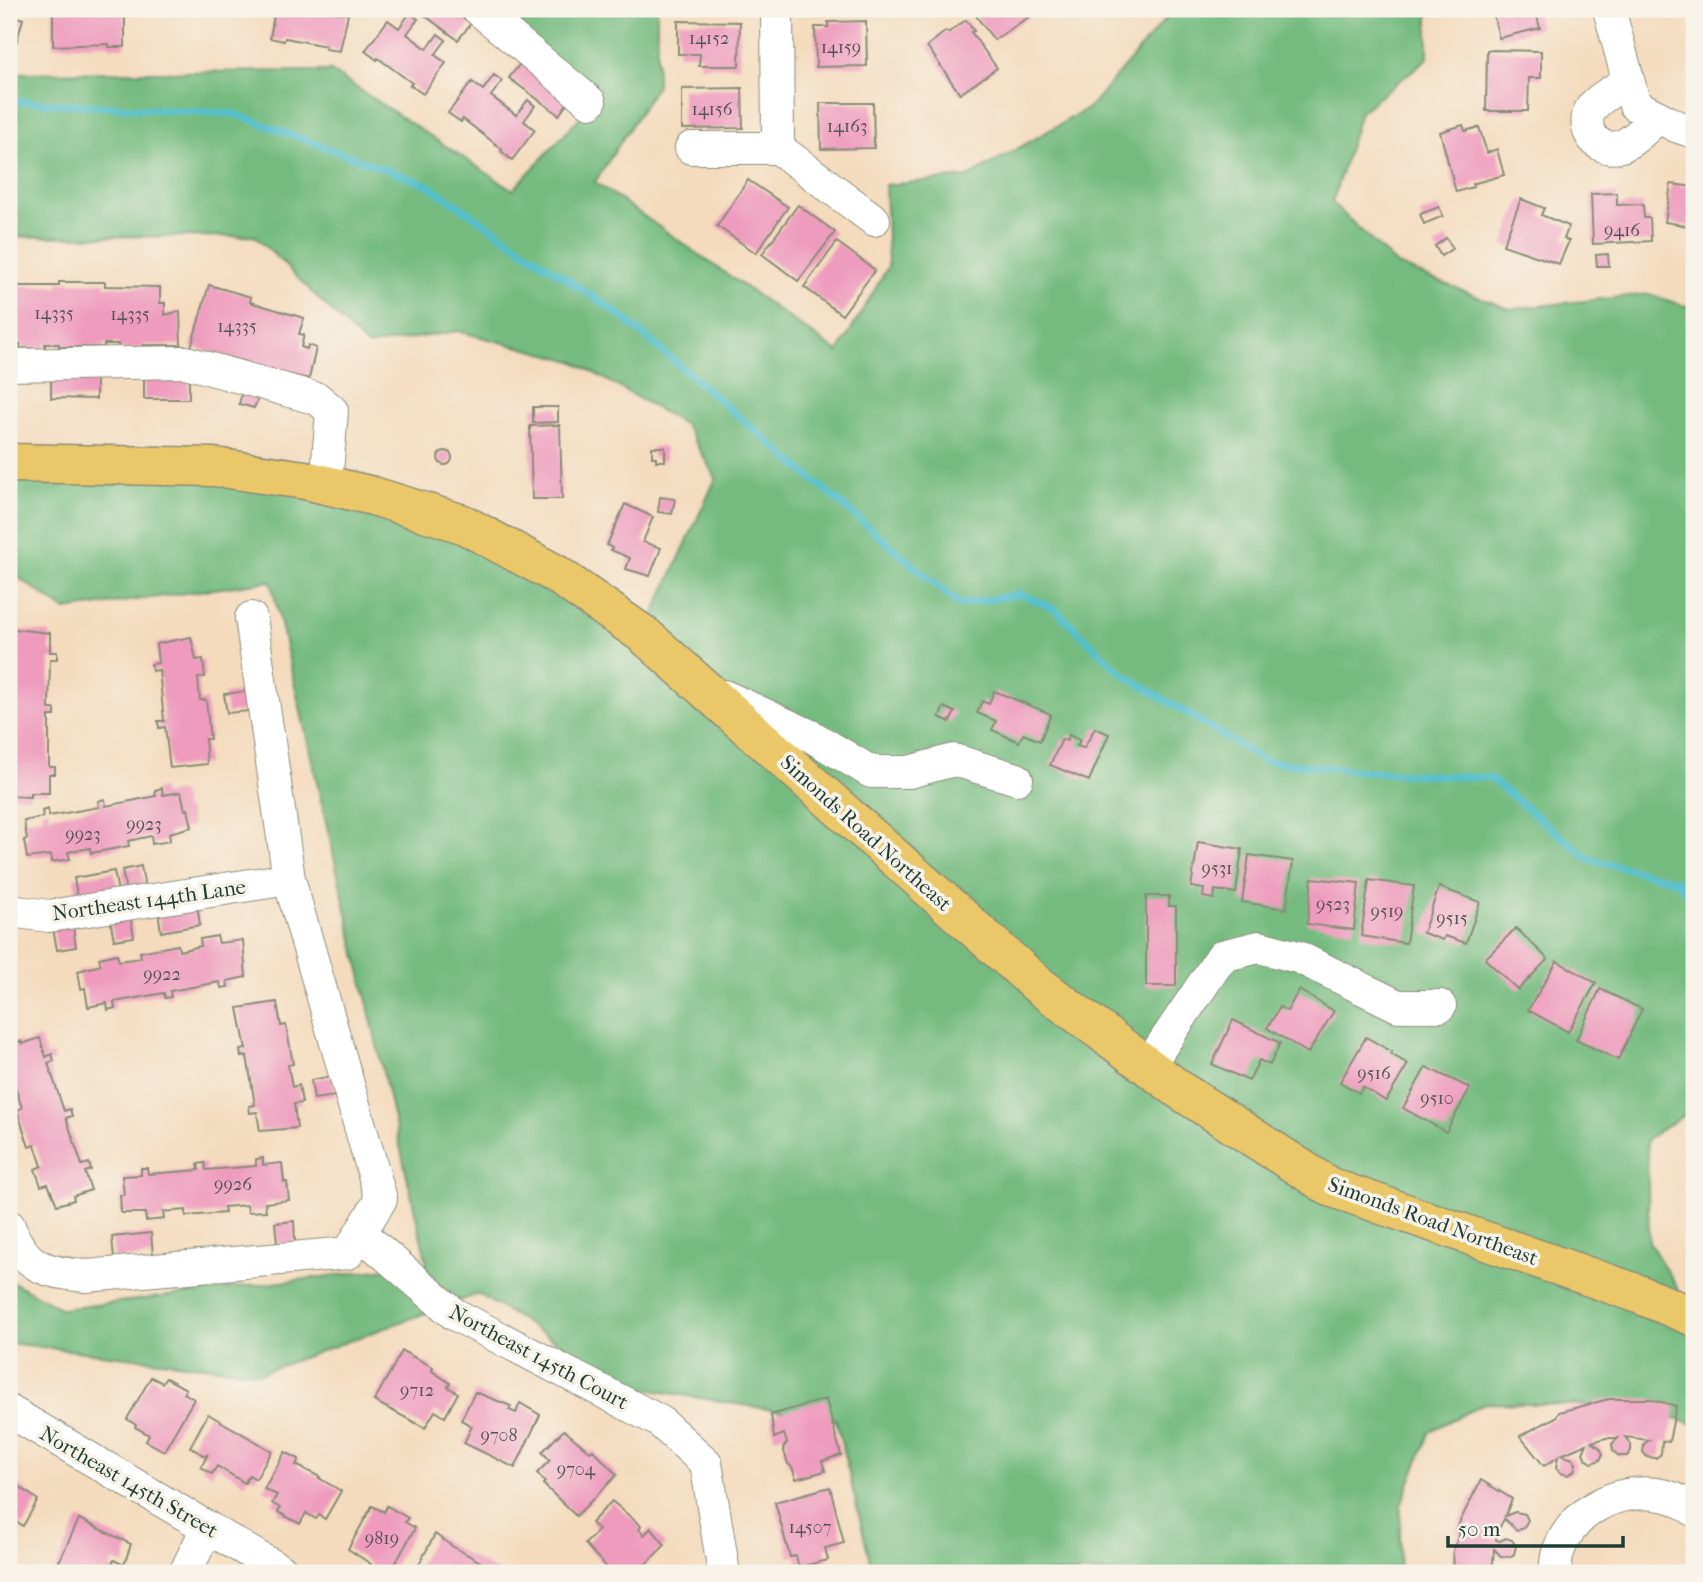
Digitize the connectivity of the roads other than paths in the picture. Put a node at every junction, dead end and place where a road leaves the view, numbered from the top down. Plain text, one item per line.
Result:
1 (478, 9) edge
2 (777, 9) edge
3 (1609, 9) edge
4 (1628, 81) junction
5 (590, 102) dead end
6 (1659, 117) junction
7 (1694, 132) edge
8 (691, 148) dead end
9 (778, 148) junction
10 (874, 220) dead end
11 (9, 365) edge
12 (9, 463) edge
13 (326, 485) junction
14 (251, 618) dead end
15 (700, 685) junction
16 (1017, 779) dead end
17 (289, 879) junction
18 (9, 911) edge
19 (1440, 1006) dead end
20 (1148, 1066) junction
21 (9, 1226) edge
22 (360, 1233) junction
23 (1694, 1317) edge
24 (9, 1411) edge
25 (1694, 1510) edge
26 (207, 1528) junction
27 (185, 1573) edge
28 (285, 1573) edge
29 (724, 1573) edge
30 (1555, 1573) edge

1 - 5 street
2 - 9 street
3 - 4 street
4 - 6 street
4 - 6 street
6 - 7 street
8 - 9 street
9 - 10 street
11 - 13 street
12 - 13 main road, Simonds Road Northeast
13 - 15 main road, Simonds Road Northeast
14 - 17 street
15 - 16 street
15 - 20 main road, Simonds Road Northeast
17 - 18 street, Northeast 144th Lane
17 - 22 street
19 - 20 street
20 - 23 main road, Simonds Road Northeast
21 - 22 street
22 - 29 street, Northeast 145th Court
24 - 26 street, Northeast 145th Street
25 - 30 street
26 - 27 street
26 - 28 street, Northeast 145th Street

